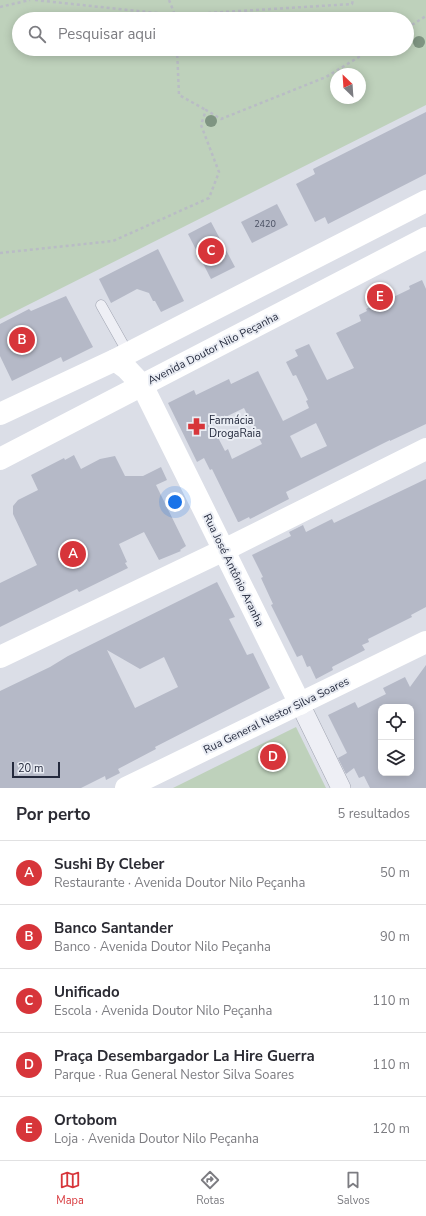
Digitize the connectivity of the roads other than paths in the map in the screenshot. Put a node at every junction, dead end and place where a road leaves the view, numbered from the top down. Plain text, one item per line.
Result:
1 (426, 200) edge
2 (426, 238) edge
3 (101, 305) dead end
4 (122, 357) junction
5 (142, 385) junction
6 (0, 414) edge
7 (426, 449) edge
8 (0, 459) edge
9 (224, 550) junction
10 (426, 642) edge
11 (0, 657) edge
12 (300, 704) junction
13 (126, 788) edge
14 (341, 788) edge

1 - 4 street
2 - 5 street, Avenida Doutor Nilo Peçanha
3 - 4 lane
4 - 5 street, Rua José Antônio Aranha
4 - 6 street
5 - 8 street, Avenida Doutor Nilo Peçanha
5 - 9 street, Rua José Antônio Aranha
7 - 9 street
9 - 11 street
9 - 12 street, Rua José Antônio Aranha
10 - 12 street, Rua General Nestor Silva Soares
12 - 13 street, Rua General Nestor Silva Soares
12 - 14 street, Rua José Antônio Aranha

